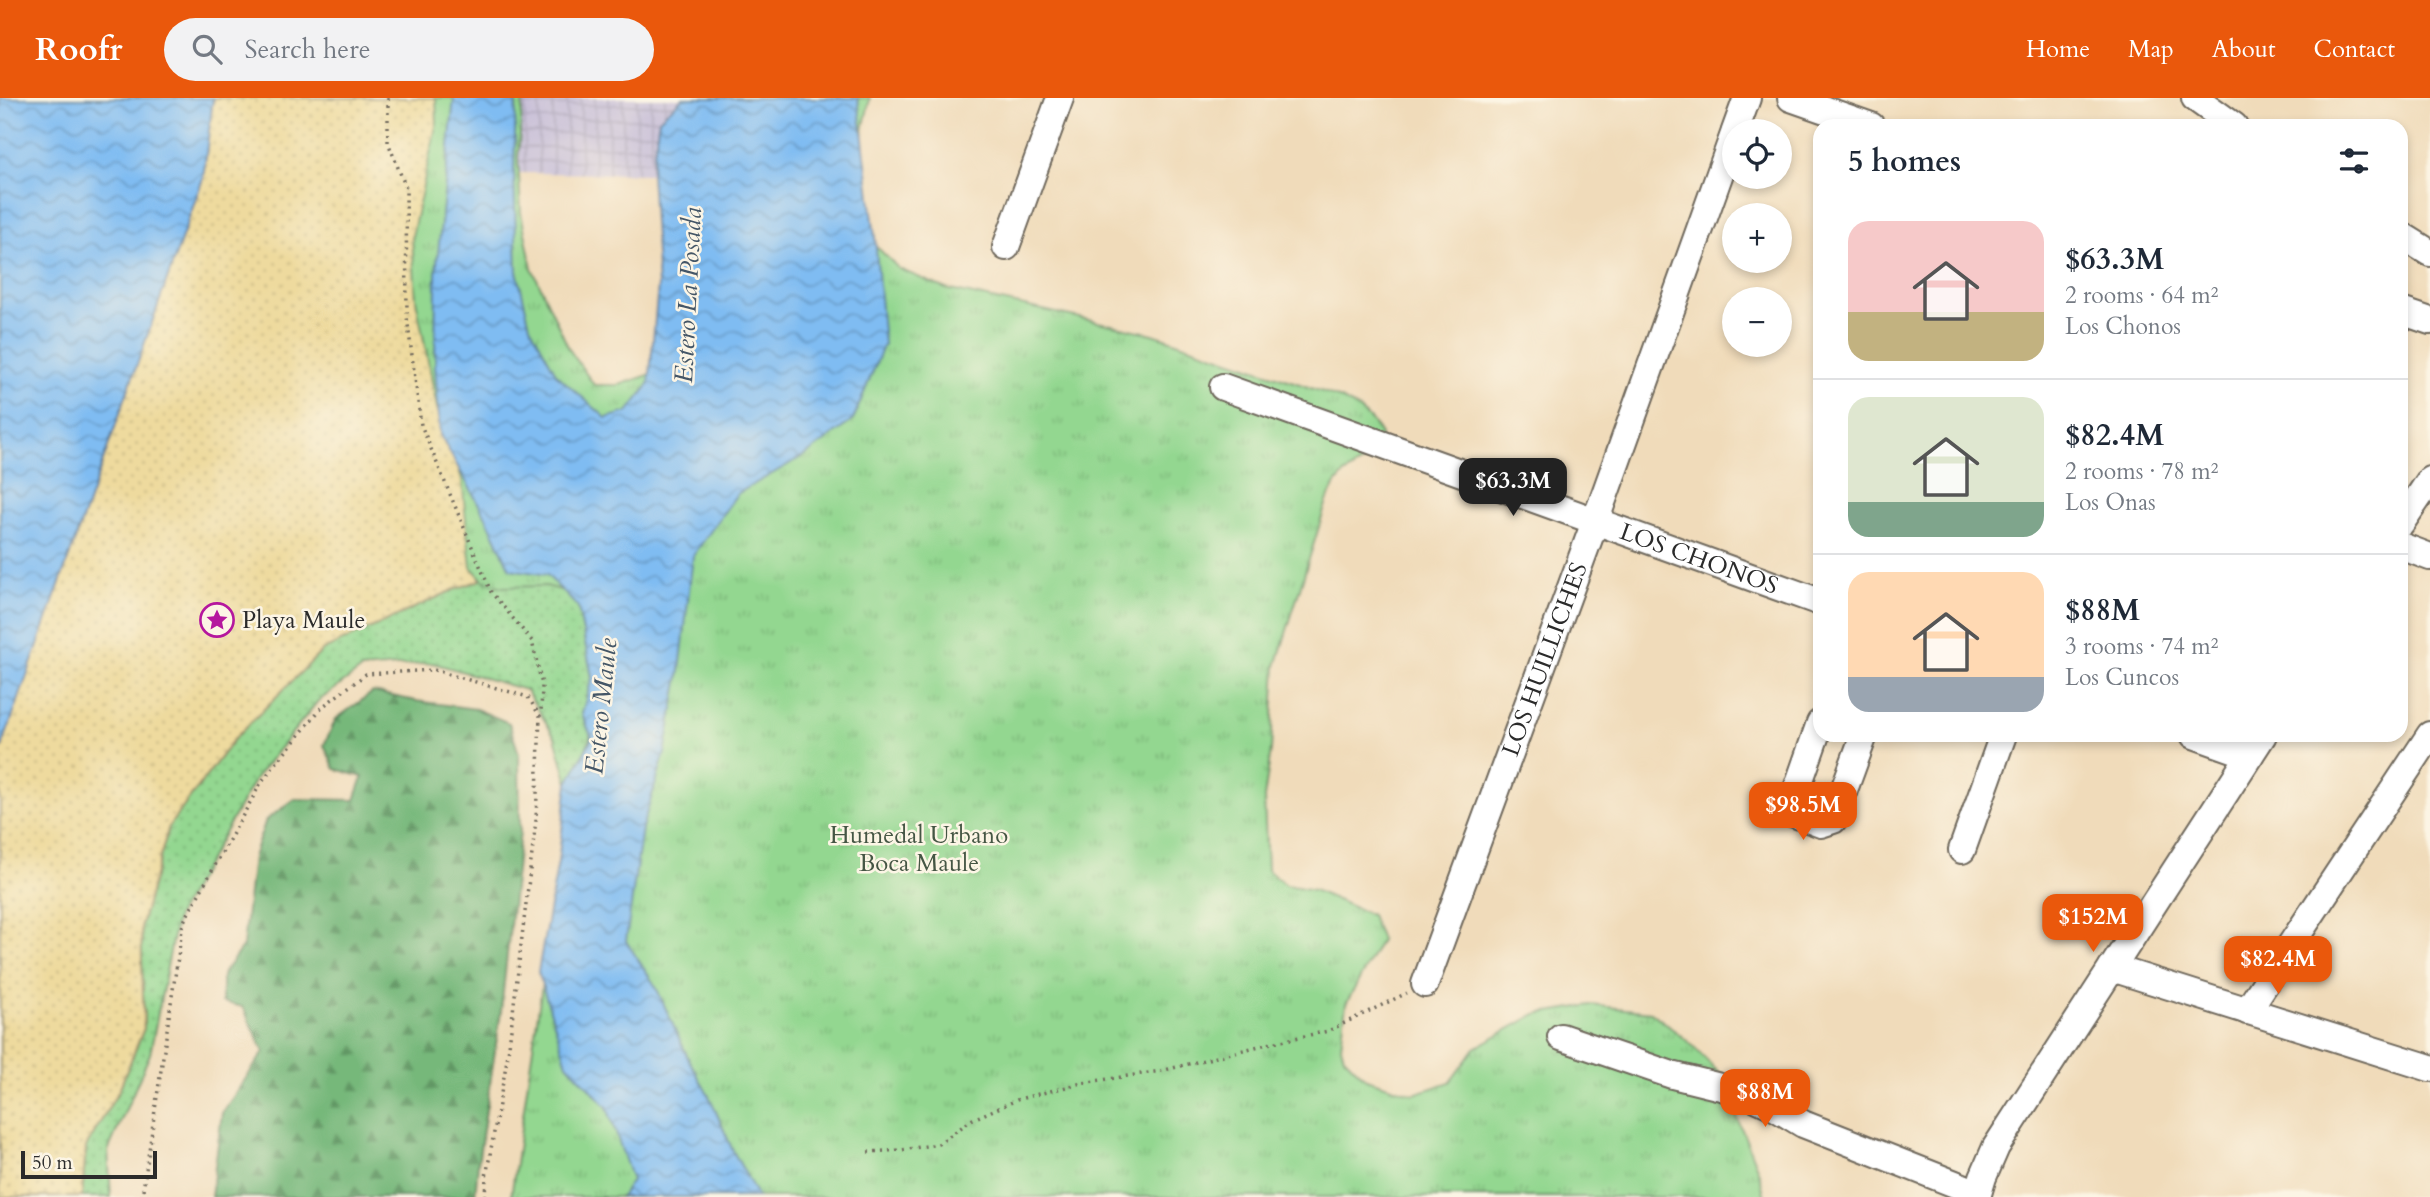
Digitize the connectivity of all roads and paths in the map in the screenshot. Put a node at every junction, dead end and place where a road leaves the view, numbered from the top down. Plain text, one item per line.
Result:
1 (387, 98) edge
2 (1060, 98) edge
3 (1747, 98) edge
4 (1791, 98) edge
5 (2195, 98) edge
6 (1740, 119) edge
7 (1851, 119) edge
8 (2224, 119) edge
9 (1722, 169) edge
10 (2408, 239) edge
11 (1006, 247) dead end
12 (2430, 253) edge
13 (2408, 313) edge
14 (2430, 321) edge
15 (1223, 387) dead end
16 (2430, 480) edge
17 (2408, 513) edge
18 (1595, 522) junction
19 (2408, 549) edge
20 (2430, 557) edge
21 (1813, 600) edge
22 (540, 716) junction
23 (2430, 735) edge
24 (1813, 742) edge
25 (1861, 742) edge
26 (2001, 742) edge
27 (2238, 742) edge
28 (2257, 745) edge
29 (1962, 850) dead end
30 (2112, 968) junction
31 (1425, 984) joint
32 (2248, 1011) junction
33 (1561, 1037) dead end
34 (2430, 1068) edge
35 (868, 1152) dead end
36 (1978, 1195) edge
37 (142, 1197) edge
38 (485, 1197) edge

1 - 22 path
2 - 11 street
3 - 6 street, LOS HUILLICHES
4 - 7 street
5 - 8 street
9 - 18 street, LOS HUILLICHES
10 - 12 street
13 - 14 street
15 - 18 street, LOS CHONOS
16 - 17 street
18 - 21 street, LOS CHONOS
18 - 31 street, LOS HUILLICHES
19 - 20 street
22 - 37 path
22 - 38 path
23 - 32 street
24 - 25 street
26 - 29 street
27 - 28 street
28 - 30 street
30 - 32 street
30 - 36 street
31 - 35 path
32 - 34 street
33 - 36 street

